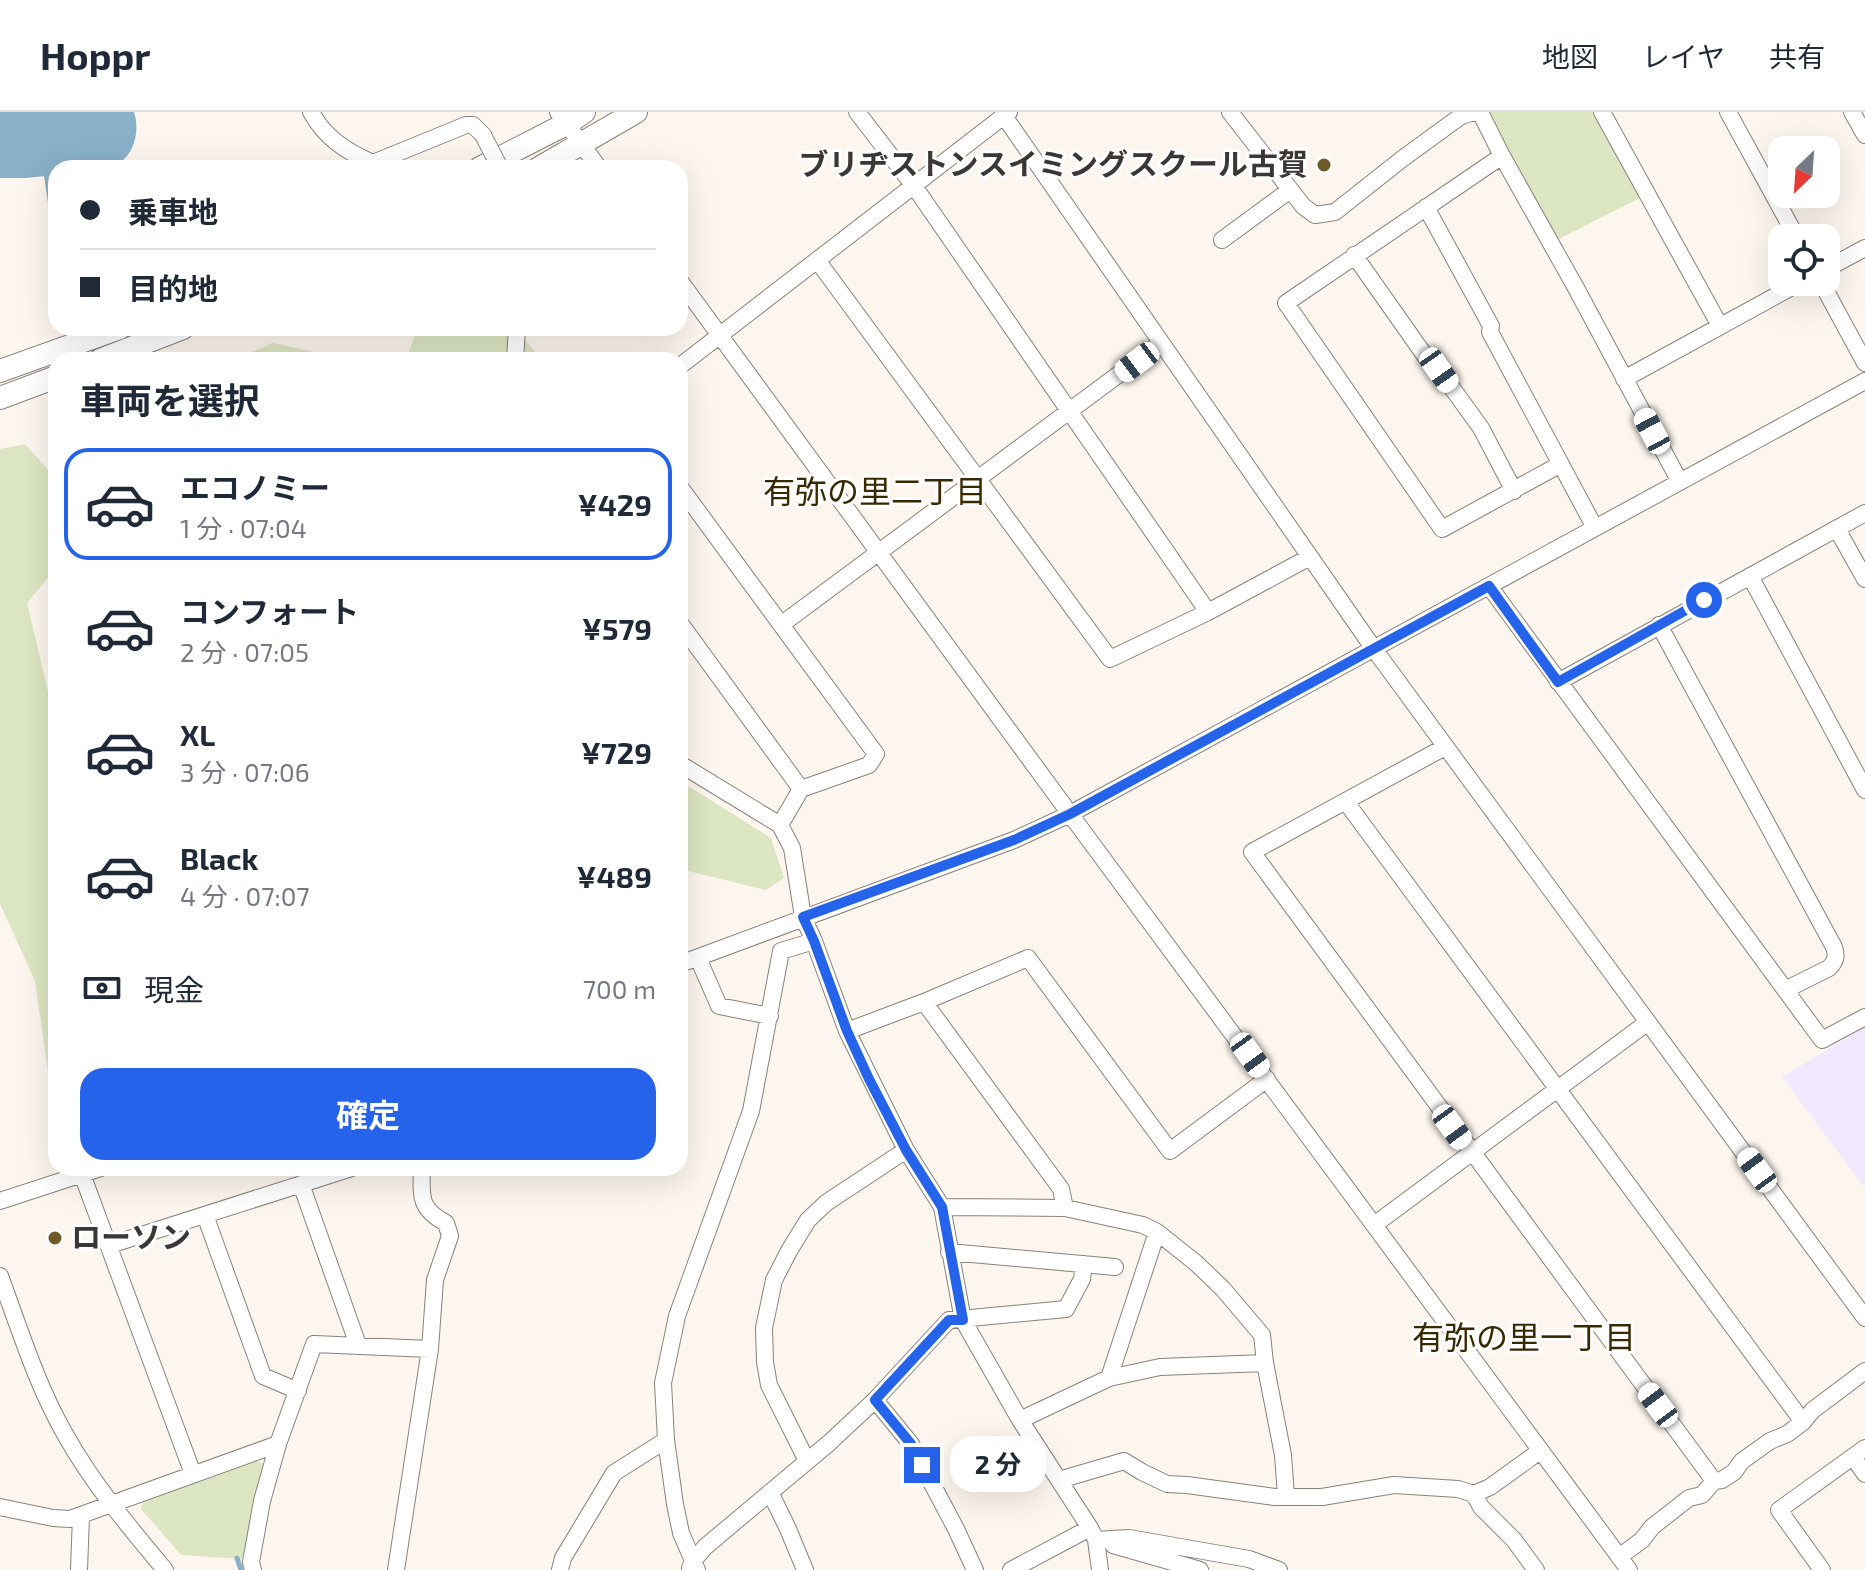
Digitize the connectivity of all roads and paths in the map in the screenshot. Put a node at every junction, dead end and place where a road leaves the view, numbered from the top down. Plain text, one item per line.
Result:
1 (311, 112) edge
2 (636, 112) edge
3 (857, 112) edge
4 (1230, 112) edge
5 (1477, 112) edge
6 (1602, 112) edge
7 (1728, 112) edge
8 (1007, 114) edge
9 (570, 116) edge
10 (581, 144) junction
11 (1502, 156) junction
12 (366, 160) edge
13 (380, 160) edge
14 (494, 160) edge
15 (496, 160) edge
16 (553, 160) edge
17 (593, 160) edge
18 (914, 186) junction
19 (1290, 190) junction
20 (1426, 207) junction
21 (1789, 224) edge
22 (1222, 240) dead end
23 (1865, 248) edge
24 (1354, 255) junction
25 (817, 260) junction
26 (1840, 261) edge
27 (688, 292) edge
28 (1775, 296) edge
29 (1829, 296) edge
30 (1720, 326) junction
31 (720, 335) junction
32 (98, 336) edge
33 (163, 336) edge
34 (1161, 343) junction
35 (52, 352) edge
36 (121, 352) edge
37 (48, 354) edge
38 (688, 360) edge
39 (1865, 363) edge
40 (0, 371) edge
41 (1624, 379) junction
42 (47, 380) edge
43 (1865, 381) edge
44 (0, 398) edge
45 (1070, 411) junction
46 (1561, 464) junction
47 (978, 479) junction
48 (1680, 482) junction
49 (1514, 491) junction
50 (688, 499) edge
51 (1865, 513) edge
52 (1595, 528) junction
53 (1837, 529) junction
54 (879, 553) junction
55 (1310, 557) junction
56 (1750, 576) junction
57 (1865, 579) edge
58 (1489, 586) junction
59 (1208, 612) junction
60 (782, 624) junction
61 (1659, 625) junction
62 (688, 634) edge
63 (1374, 649) junction
64 (1558, 682) junction
65 (1445, 747) junction
66 (688, 769) edge
67 (801, 789) junction
68 (1865, 790) edge
69 (1346, 802) junction
70 (1070, 814) junction
71 (780, 825) junction
72 (803, 917) junction
73 (814, 941) junction
74 (698, 958) junction
75 (688, 961) edge
76 (1785, 990) junction
77 (924, 1002) junction
78 (770, 1016) junction
79 (1865, 1017) edge
80 (1648, 1022) junction
81 (847, 1031) junction
82 (1267, 1079) junction
83 (1557, 1090) junction
84 (906, 1150) junction
85 (1471, 1152) junction
86 (76, 1176) edge
87 (83, 1176) edge
88 (326, 1176) edge
89 (422, 1176) edge
90 (301, 1184) junction
91 (0, 1201) edge
92 (942, 1207) junction
93 (1065, 1208) junction
94 (205, 1215) junction
95 (1374, 1225) junction
96 (1157, 1232) junction
97 (110, 1245) junction
98 (949, 1252) junction
99 (1084, 1264) junction
100 (1115, 1267) dead end
101 (0, 1276) edge
102 (1865, 1318) edge
103 (963, 1320) junction
104 (358, 1345) junction
105 (430, 1349) junction
106 (1265, 1363) junction
107 (1865, 1371) edge
108 (1109, 1378) junction
109 (298, 1391) junction
110 (875, 1400) junction
111 (1020, 1420) junction
112 (1803, 1422) junction
113 (666, 1440) junction
114 (278, 1444) junction
115 (1540, 1451) junction
116 (1859, 1452) edge
117 (807, 1461) junction
118 (193, 1474) junction
119 (1865, 1474) edge
120 (1059, 1480) junction
121 (1714, 1481) junction
122 (770, 1492) junction
123 (1474, 1494) junction
124 (1286, 1496) junction
125 (112, 1503) junction
126 (0, 1507) edge
127 (81, 1516) junction
128 (1093, 1534) junction
129 (1624, 1563) edge
130 (693, 1567) edge
131 (79, 1570) edge
132 (165, 1570) edge
133 (253, 1570) edge
134 (396, 1570) edge
135 (560, 1570) edge
136 (805, 1570) edge
137 (975, 1570) edge
138 (1011, 1570) edge
139 (1100, 1570) edge
140 (1200, 1570) edge
141 (1279, 1570) edge
142 (1536, 1570) edge
143 (1822, 1570) edge

1 - 12 street, bridge
2 - 10 highway
3 - 18 street
4 - 19 street
5 - 11 street
5 - 19 street
6 - 30 street
7 - 21 street
8 - 18 street
8 - 34 street
9 - 10 street
9 - 14 highway
10 - 16 highway
10 - 17 street
11 - 20 street
11 - 41 street
13 - 15 street, bridge
18 - 25 street
18 - 45 street
19 - 22 street
20 - 24 street
20 - 46 street
23 - 26 street
24 - 49 street
24 - 49 street
25 - 31 street
25 - 47 street
27 - 31 street
28 - 30 street
29 - 39 street
30 - 41 street
31 - 38 street
31 - 54 street
32 - 35 highway
33 - 36 highway
34 - 45 street
34 - 55 street
37 - 40 highway
41 - 48 street
42 - 44 highway
43 - 48 street
45 - 47 street
45 - 59 street
46 - 49 street
46 - 52 street
47 - 54 street
47 - 59 street
48 - 52 street
50 - 60 street
51 - 53 street
52 - 58 street
53 - 56 street
53 - 57 street
54 - 60 street
54 - 70 street
55 - 59 street
55 - 63 street
56 - 61 street
56 - 68 street
58 - 63 street
58 - 64 street
60 - 67 street
61 - 64 street
61 - 76 street
62 - 67 street
63 - 65 street
63 - 70 street
64 - 76 street
65 - 69 street
65 - 80 street
66 - 71 street
67 - 71 street
69 - 83 street
69 - 85 street
70 - 72 street
70 - 82 street
71 - 72 street
72 - 73 street
72 - 74 street
73 - 78 street
73 - 81 street
74 - 75 street
74 - 78 street
76 - 79 street
77 - 81 street
77 - 82 street
77 - 93 street
78 - 113 street
80 - 83 street
80 - 102 street
81 - 84 street
82 - 95 street
83 - 85 street
83 - 112 street
84 - 92 street
84 - 117 street
85 - 95 street
85 - 121 street
86 - 91 street
87 - 97 street
88 - 90 street
89 - 105 street
90 - 94 street
90 - 104 street
92 - 93 street
92 - 98 street
93 - 96 street
94 - 97 street
94 - 109 street
95 - 115 street
96 - 106 street
96 - 108 street
97 - 118 street
98 - 99 street
98 - 103 street
99 - 100 street
99 - 103 street
101 - 125 street
103 - 110 street
103 - 111 street
104 - 105 street
104 - 109 street
105 - 134 street
106 - 108 street
106 - 124 street
107 - 112 street
108 - 111 street
109 - 114 street
110 - 117 street
110 - 137 street
111 - 120 street
112 - 121 street
113 - 130 street
113 - 135 street
114 - 118 street
114 - 133 street
115 - 123 street
115 - 129 street
116 - 119 street
116 - 143 street
117 - 122 street
118 - 125 street
120 - 124 street
120 - 128 street
121 - 129 street
122 - 130 street
122 - 136 street
123 - 124 street
123 - 142 street
125 - 127 street
125 - 132 street
126 - 127 street
127 - 131 street
128 - 138 street
128 - 139 street
128 - 140 street
128 - 141 street

